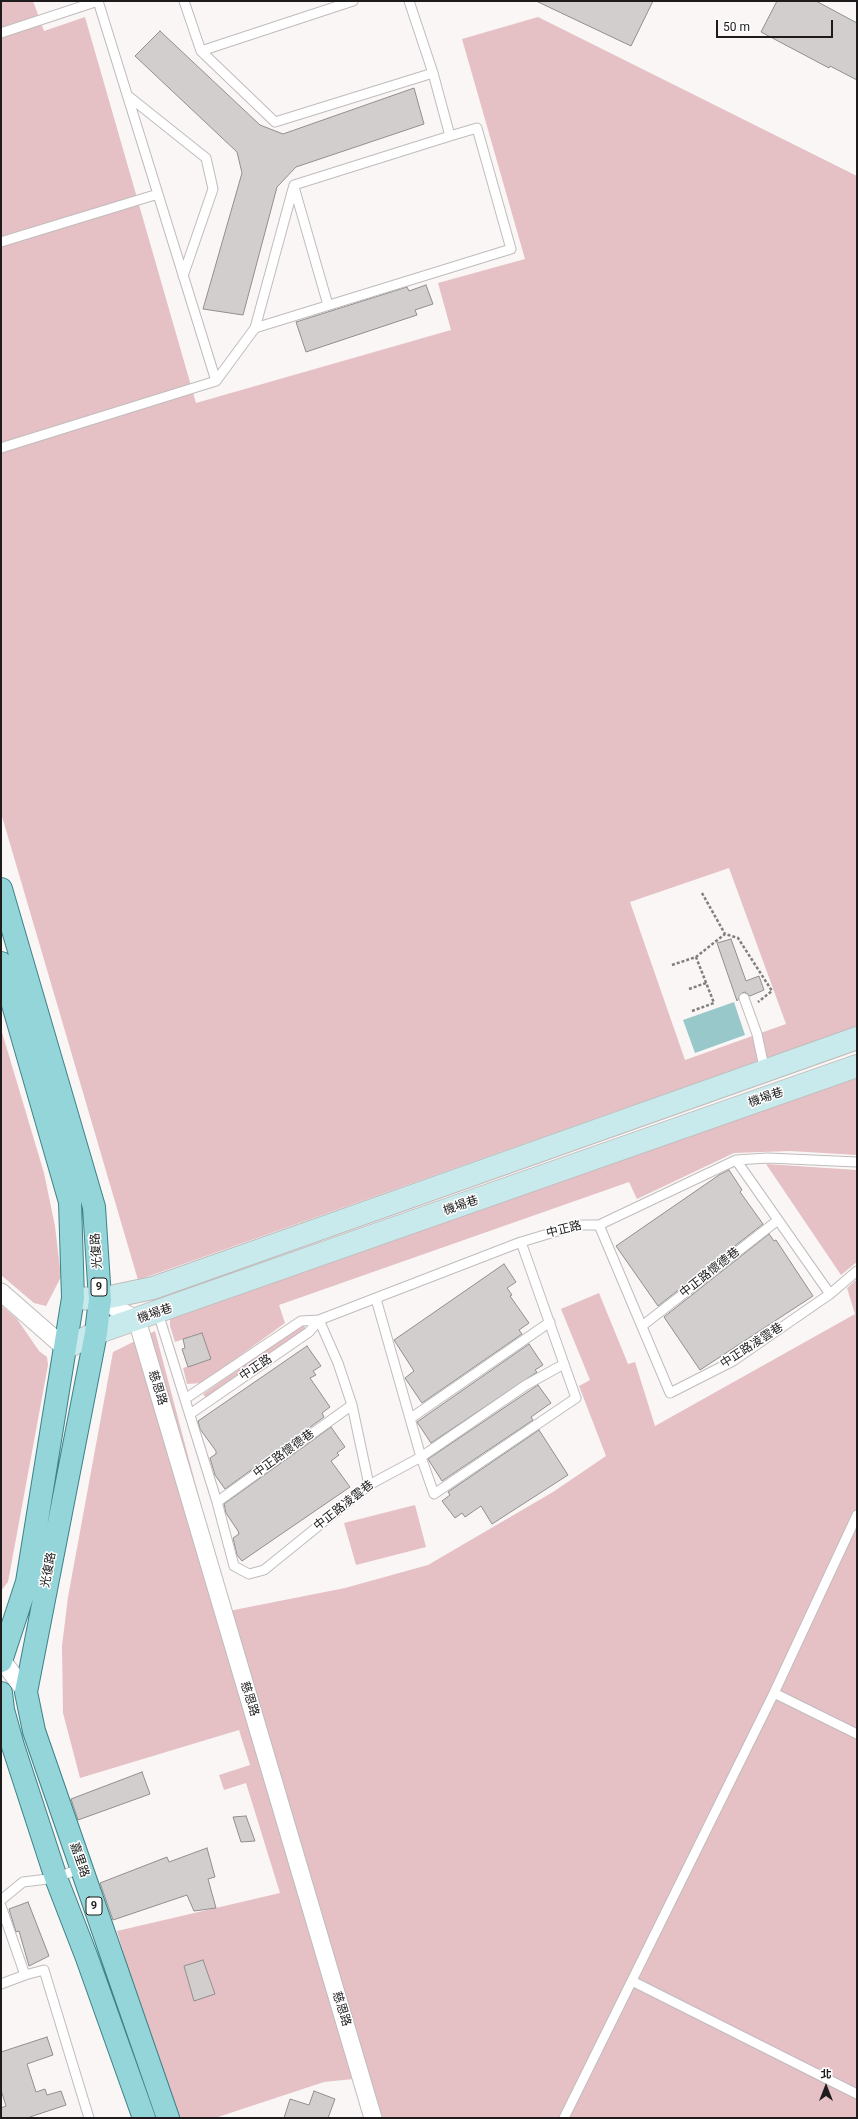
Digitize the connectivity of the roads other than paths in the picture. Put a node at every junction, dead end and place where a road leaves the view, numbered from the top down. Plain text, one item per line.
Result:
1 (98, 1) edge
2 (184, 1) edge
3 (353, 1) edge
4 (409, 1) edge
5 (1, 33) edge
6 (201, 51) junction
7 (433, 73) junction
8 (127, 95) junction
9 (450, 136) junction
10 (294, 185) junction
11 (158, 194) junction
12 (1, 242) edge
13 (183, 276) junction
14 (328, 305) junction
15 (256, 328) junction
16 (216, 381) junction
17 (1, 448) edge
18 (1, 889) edge
19 (1, 963) edge
20 (744, 998) dead end
21 (857, 1038) edge
22 (857, 1066) edge
23 (765, 1072) junction
24 (736, 1160) junction
25 (857, 1162) edge
26 (778, 1220) junction
27 (599, 1225) junction
28 (522, 1242) junction
29 (231, 1261) junction
30 (857, 1270) edge
31 (240, 1284) junction
32 (1, 1292) edge
33 (830, 1294) junction
34 (73, 1298) junction
35 (100, 1299) junction
36 (376, 1299) junction
37 (158, 1312) junction
38 (137, 1320) junction
39 (319, 1320) junction
40 (550, 1322) junction
41 (642, 1326) junction
42 (96, 1334) junction
43 (65, 1348) junction
44 (564, 1364) junction
45 (185, 1399) junction
46 (352, 1405) junction
47 (190, 1414) junction
48 (411, 1418) junction
49 (421, 1457) junction
50 (369, 1485) junction
51 (217, 1502) junction
52 (857, 1515) edge
53 (1, 1660) edge
54 (26, 1692) junction
55 (1, 1693) edge
56 (774, 1693) junction
57 (857, 1734) edge
58 (81, 1868) junction
59 (56, 1878) junction
60 (1, 1900) edge
61 (1, 1906) edge
62 (25, 1975) junction
63 (632, 1981) junction
64 (1, 1984) edge
65 (857, 2094) edge
66 (89, 2118) edge
67 (144, 2118) edge
68 (168, 2118) edge
69 (374, 2118) edge
70 (564, 2118) edge

1 - 5 lane
1 - 8 lane
2 - 6 lane
3 - 6 lane
4 - 7 lane
6 - 7 lane
7 - 9 lane
8 - 11 lane
8 - 13 lane
9 - 10 lane
9 - 14 lane
10 - 14 lane
10 - 15 lane
11 - 12 lane
11 - 13 lane
13 - 16 lane
14 - 15 lane
15 - 16 lane
16 - 17 lane
18 - 35 main road, 光復路 / 9
19 - 34 main road, 光復路 / 9
20 - 23 lane
21 - 23 street, 機場巷
22 - 31 street, 機場巷
23 - 29 street, 機場巷
24 - 25 lane, 中正路
24 - 26 lane
24 - 27 lane, 中正路
26 - 33 lane
26 - 41 lane, 中正路懷德巷
27 - 28 lane, 中正路
27 - 41 lane
28 - 36 lane, 中正路
28 - 40 lane
29 - 31 street
29 - 35 street, 機場巷
30 - 33 lane, 中正路凌雲巷
31 - 37 street, 機場巷
32 - 43 street
33 - 41 lane, 中正路凌雲巷
34 - 35 street, 機場巷
34 - 43 main road, 光復路 / 9
35 - 38 street
35 - 42 main road, 光復路 / 9
36 - 39 lane, 中正路
36 - 48 lane
37 - 38 street, 機場巷
37 - 45 lane
38 - 42 street, 機場巷
38 - 69 street, 慈恩路
39 - 45 lane, 中正路
39 - 46 lane
39 - 47 lane, 中正路
40 - 44 lane
40 - 48 lane
42 - 43 street, 機場巷
42 - 54 main road, 光復路 / 9
43 - 53 main road, 光復路 / 9
44 - 49 lane, 中正路凌雲巷
44 - 49 lane
45 - 47 lane
46 - 50 lane
46 - 51 lane, 中正路懷德巷
47 - 51 lane
48 - 49 lane
49 - 50 lane, 中正路凌雲巷
50 - 51 lane, 中正路凌雲巷
52 - 56 lane
53 - 54 street
54 - 58 main road, 嘉里路 / 9
55 - 59 main road, 9
56 - 57 lane
56 - 63 lane
58 - 59 lane
58 - 68 main road, 嘉里路 / 9
59 - 60 lane
59 - 67 main road, 9
61 - 62 lane
62 - 64 lane
62 - 66 lane
63 - 65 lane
63 - 70 lane

